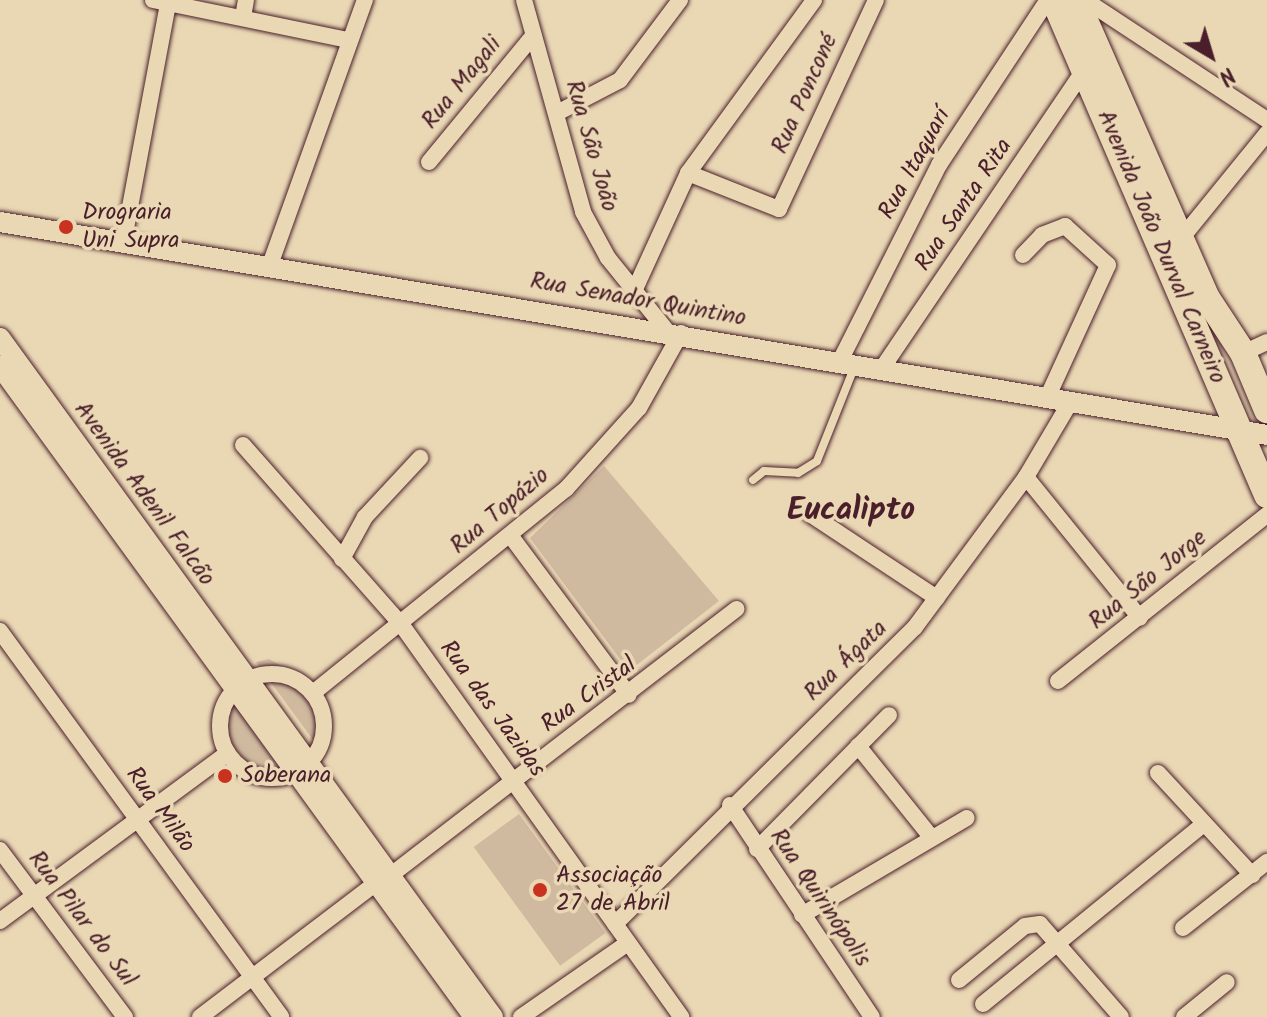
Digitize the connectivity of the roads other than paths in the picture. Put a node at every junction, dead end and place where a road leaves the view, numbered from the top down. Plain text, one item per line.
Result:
1 (365, 0) edge
2 (524, 0) edge
3 (680, 0) edge
4 (814, 0) edge
5 (876, 0) edge
6 (1051, 0) edge
7 (1076, 0) edge
8 (1085, 0) edge
9 (160, 1) edge
10 (244, 8) edge
11 (533, 36) junction
12 (348, 40) junction
13 (1084, 70) junction
14 (557, 113) junction
15 (1267, 120) edge
16 (1267, 133) edge
17 (429, 162) dead end
18 (688, 173) junction
19 (0, 222) edge
20 (124, 239) junction
21 (1180, 240) junction
22 (1023, 255) dead end
23 (270, 265) junction
24 (635, 289) junction
25 (674, 332) junction
26 (0, 338) edge
27 (1255, 348) edge
28 (848, 362) junction
29 (0, 366) edge
30 (883, 367) junction
31 (20, 380) junction
32 (1049, 394) junction
33 (1071, 401) junction
34 (1267, 410) edge
35 (1240, 431) junction
36 (1267, 435) edge
37 (243, 445) dead end
38 (420, 458) dead end
39 (1026, 477) junction
40 (753, 480) dead end
41 (1267, 495) edge
42 (810, 514) dead end
43 (1267, 515) edge
44 (510, 535) junction
45 (342, 559) junction
46 (937, 598) junction
47 (736, 609) dead end
48 (1140, 618) junction
49 (401, 624) junction
50 (0, 631) edge
51 (1058, 681) dead end
52 (241, 686) junction
53 (313, 693) junction
54 (629, 695) junction
55 (889, 715) dead end
56 (858, 746) junction
57 (228, 753) junction
58 (302, 768) junction
59 (1158, 773) dead end
60 (514, 779) junction
61 (730, 805) junction
62 (967, 818) dead end
63 (138, 819) junction
64 (1204, 824) junction
65 (932, 838) junction
66 (757, 849) junction
67 (0, 850) edge
68 (1267, 862) edge
69 (1252, 875) junction
70 (384, 878) junction
71 (34, 895) junction
72 (802, 915) junction
73 (0, 921) edge
74 (615, 924) junction
75 (1183, 928) dead end
76 (628, 943) junction
77 (1060, 943) junction
78 (252, 978) junction
79 (959, 980) dead end
80 (1227, 982) dead end
81 (983, 1004) dead end
82 (125, 1017) edge
83 (200, 1017) edge
84 (281, 1017) edge
85 (474, 1017) edge
86 (493, 1017) edge
87 (521, 1017) edge
88 (681, 1017) edge
89 (872, 1017) edge
90 (1121, 1017) edge
91 (1184, 1017) edge

1 - 12 street
2 - 11 street, Rua São João
3 - 14 street
4 - 18 street
5 - 18 street, Rua Ponconé
6 - 13 main road, Avenida João Durval Carneiro
6 - 28 street, Rua Itaquarí
7 - 21 main road, Avenida João Durval Carneiro
8 - 15 street
9 - 10 street
9 - 20 street
10 - 12 street
11 - 14 street, Rua São João
11 - 17 street, Rua Magali
12 - 23 street
13 - 30 street, Rua Santa Rita
13 - 35 main road, Avenida João Durval Carneiro
14 - 24 street, Rua São João
16 - 21 street
18 - 24 street
19 - 20 street, Rua Senador Quintino
20 - 23 street, Rua Senador Quintino
21 - 27 main road, Avenida João Durval Carneiro
22 - 32 street
23 - 25 street, Rua Senador Quintino
24 - 25 street, Rua São João
25 - 28 street, Rua Senador Quintino
25 - 44 street, Rua Topázio
26 - 31 street, Avenida Adenil Falcão
27 - 34 main road, Avenida João Durval Carneiro
28 - 30 street, Rua Senador Quintino
28 - 40 lane
29 - 31 street, Avenida Adenil Falcão
30 - 32 street, Rua Senador Quintino
31 - 52 street, Avenida Adenil Falcão
32 - 33 street, Rua Senador Quintino
33 - 35 street, Rua Senador Quintino
33 - 39 street, Rua Ágata
35 - 36 street, Rua Senador Quintino
35 - 41 main road, Avenida João Durval Carneiro
37 - 45 street, Rua das Jazidas
38 - 45 street
39 - 46 street, Rua Ágata
39 - 48 street
42 - 46 street
43 - 48 street, Rua São Jorge
44 - 49 street, Rua Topázio
44 - 54 street
45 - 49 street, Rua das Jazidas
46 - 61 street, Rua Ágata
47 - 54 street, Rua Cristal
48 - 51 street, Rua São Jorge
49 - 53 street, Rua Topázio
49 - 60 street, Rua das Jazidas
50 - 63 street, Rua Milão
52 - 53 street
52 - 57 street
52 - 58 street, Avenida Adenil Falcão
53 - 58 street
54 - 60 street, Rua Cristal
55 - 56 street
56 - 65 street
56 - 66 street
57 - 58 street
57 - 63 street
58 - 70 street, Avenida Adenil Falcão
59 - 64 street
60 - 70 street, Rua Cristal
60 - 74 street, Rua das Jazidas
61 - 66 street, Rua Quirinópolis
61 - 74 street, Rua Ágata
62 - 65 street
63 - 71 street
63 - 78 street, Rua Milão
64 - 69 street
64 - 77 street
65 - 72 street
66 - 72 street, Rua Quirinópolis
67 - 71 street, Rua Pilar do Sul
68 - 69 street
69 - 75 street
70 - 78 street, Rua Cristal
70 - 85 street, Avenida Adenil Falcão
70 - 86 street, Avenida Adenil Falcão
71 - 73 street
71 - 82 street, Rua Pilar do Sul
72 - 89 street, Rua Quirinópolis
74 - 76 street, Rua das Jazidas
76 - 87 street
76 - 88 street, Rua das Jazidas
77 - 79 street
77 - 81 street
77 - 90 street
78 - 83 street, Rua Cristal
78 - 84 street, Rua Milão
80 - 91 street

